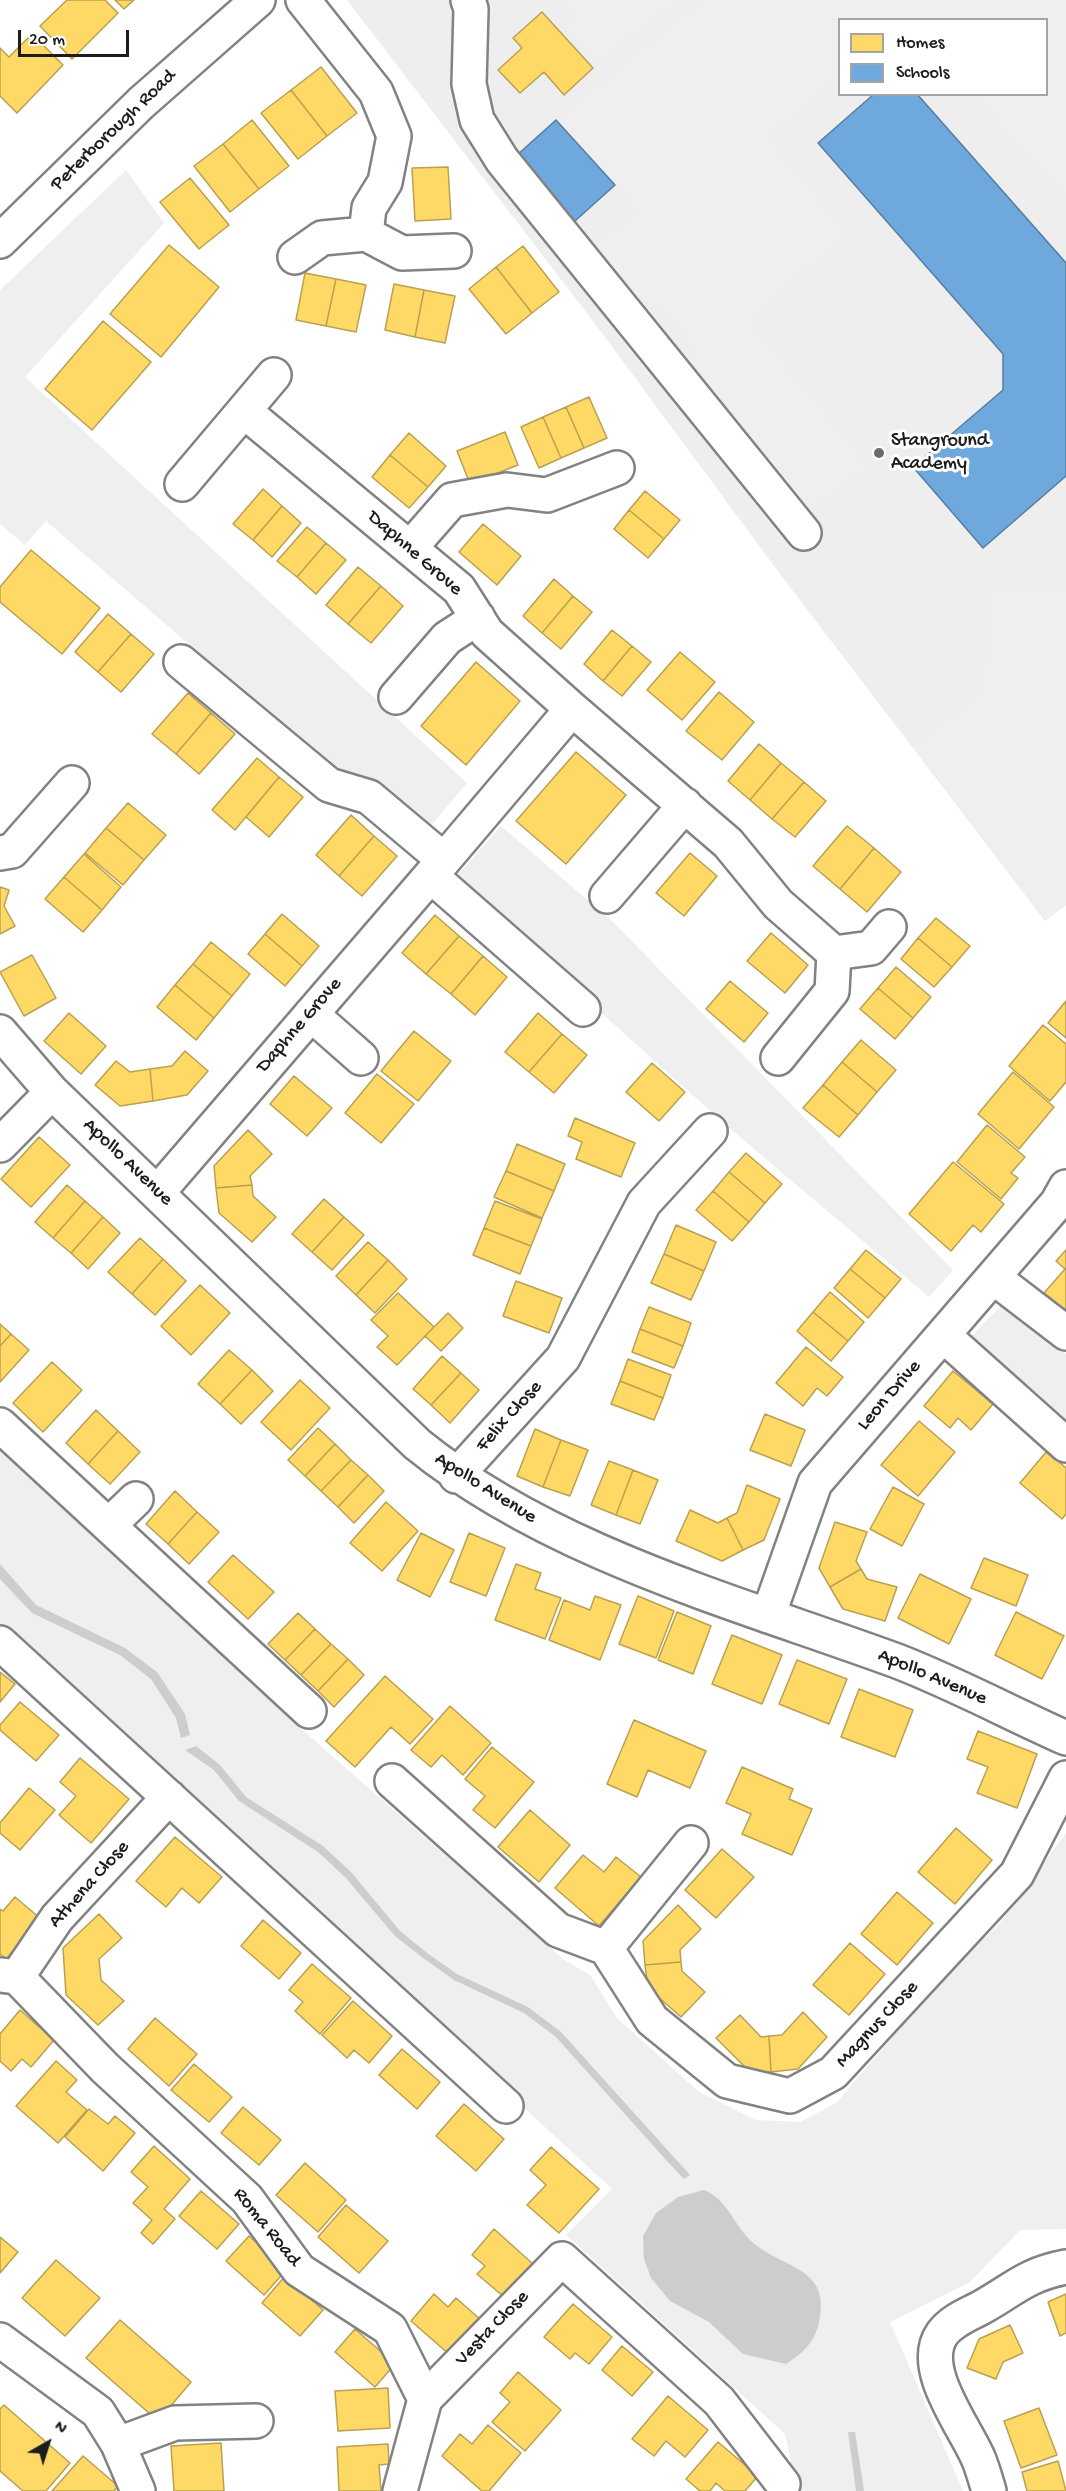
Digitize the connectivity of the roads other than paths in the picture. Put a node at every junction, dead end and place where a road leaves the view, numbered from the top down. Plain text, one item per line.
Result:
1 (258, 0) edge
2 (303, 0) edge
3 (468, 0) edge
4 (366, 234) junction
5 (0, 241) edge
6 (454, 251) dead end
7 (295, 256) dead end
8 (274, 375) dead end
9 (244, 411) junction
10 (617, 468) dead end
11 (182, 484) dead end
12 (804, 533) dead end
13 (410, 548) junction
14 (478, 618) junction
15 (181, 662) dead end
16 (396, 697) dead end
17 (572, 709) junction
18 (72, 783) dead end
19 (685, 805) junction
20 (0, 853) edge
21 (437, 868) junction
22 (607, 896) dead end
23 (889, 927) dead end
24 (834, 953) junction
25 (583, 1009) dead end
26 (311, 1014) junction
27 (0, 1032) edge
28 (361, 1058) dead end
29 (778, 1058) dead end
30 (52, 1092) junction
31 (710, 1131) dead end
32 (0, 1146) edge
33 (158, 1192) junction
34 (1061, 1195) edge
35 (993, 1277) junction
36 (1066, 1333) edge
37 (943, 1335) junction
38 (0, 1425) edge
39 (1066, 1445) edge
40 (456, 1476) junction
41 (136, 1499) dead end
42 (109, 1525) junction
43 (768, 1616) junction
44 (0, 1643) edge
45 (309, 1711) dead end
46 (1066, 1738) edge
47 (1066, 1779) edge
48 (392, 1781) dead end
49 (169, 1797) junction
50 (692, 1843) dead end
51 (606, 1948) junction
52 (8, 1976) edge
53 (506, 2106) dead end
54 (1066, 2267) edge
55 (0, 2340) edge
56 (425, 2399) junction
57 (256, 2421) dead end
58 (118, 2444) junction
59 (783, 2484) dead end
60 (138, 2491) edge
61 (400, 2491) edge
62 (989, 2491) edge

1 - 5 street, Peterborough Road
2 - 4 street
3 - 12 street
4 - 6 street
4 - 7 street
8 - 9 street
9 - 11 street
9 - 13 street, Daphne Grove
10 - 13 street
13 - 14 street, Daphne Grove
14 - 16 street
14 - 17 street, Daphne Grove
15 - 21 street
17 - 19 street, Daphne Grove
17 - 21 street, Daphne Grove
18 - 20 street
19 - 22 street
19 - 24 street, Daphne Grove
21 - 25 street
21 - 26 street, Daphne Grove
23 - 24 street
24 - 29 street
26 - 28 street
26 - 33 street, Daphne Grove
27 - 30 street, Apollo Avenue
30 - 32 street
30 - 33 street, Apollo Avenue
31 - 40 street, Felix Close
33 - 40 street, Apollo Avenue
34 - 35 street, Leon Drive
35 - 36 street
35 - 37 street, Leon Drive
37 - 39 street
37 - 43 street, Leon Drive
38 - 42 street
40 - 43 street, Apollo Avenue
41 - 42 street
42 - 45 street
43 - 46 street, Apollo Avenue
44 - 49 street
47 - 51 street, Magnus Close
48 - 51 street
49 - 52 street, Athena Close
49 - 53 street
50 - 51 street
52 - 56 street, Roma Road
54 - 62 street
55 - 58 street
56 - 59 street, Vesta Close
56 - 61 street
57 - 58 street
58 - 60 street

